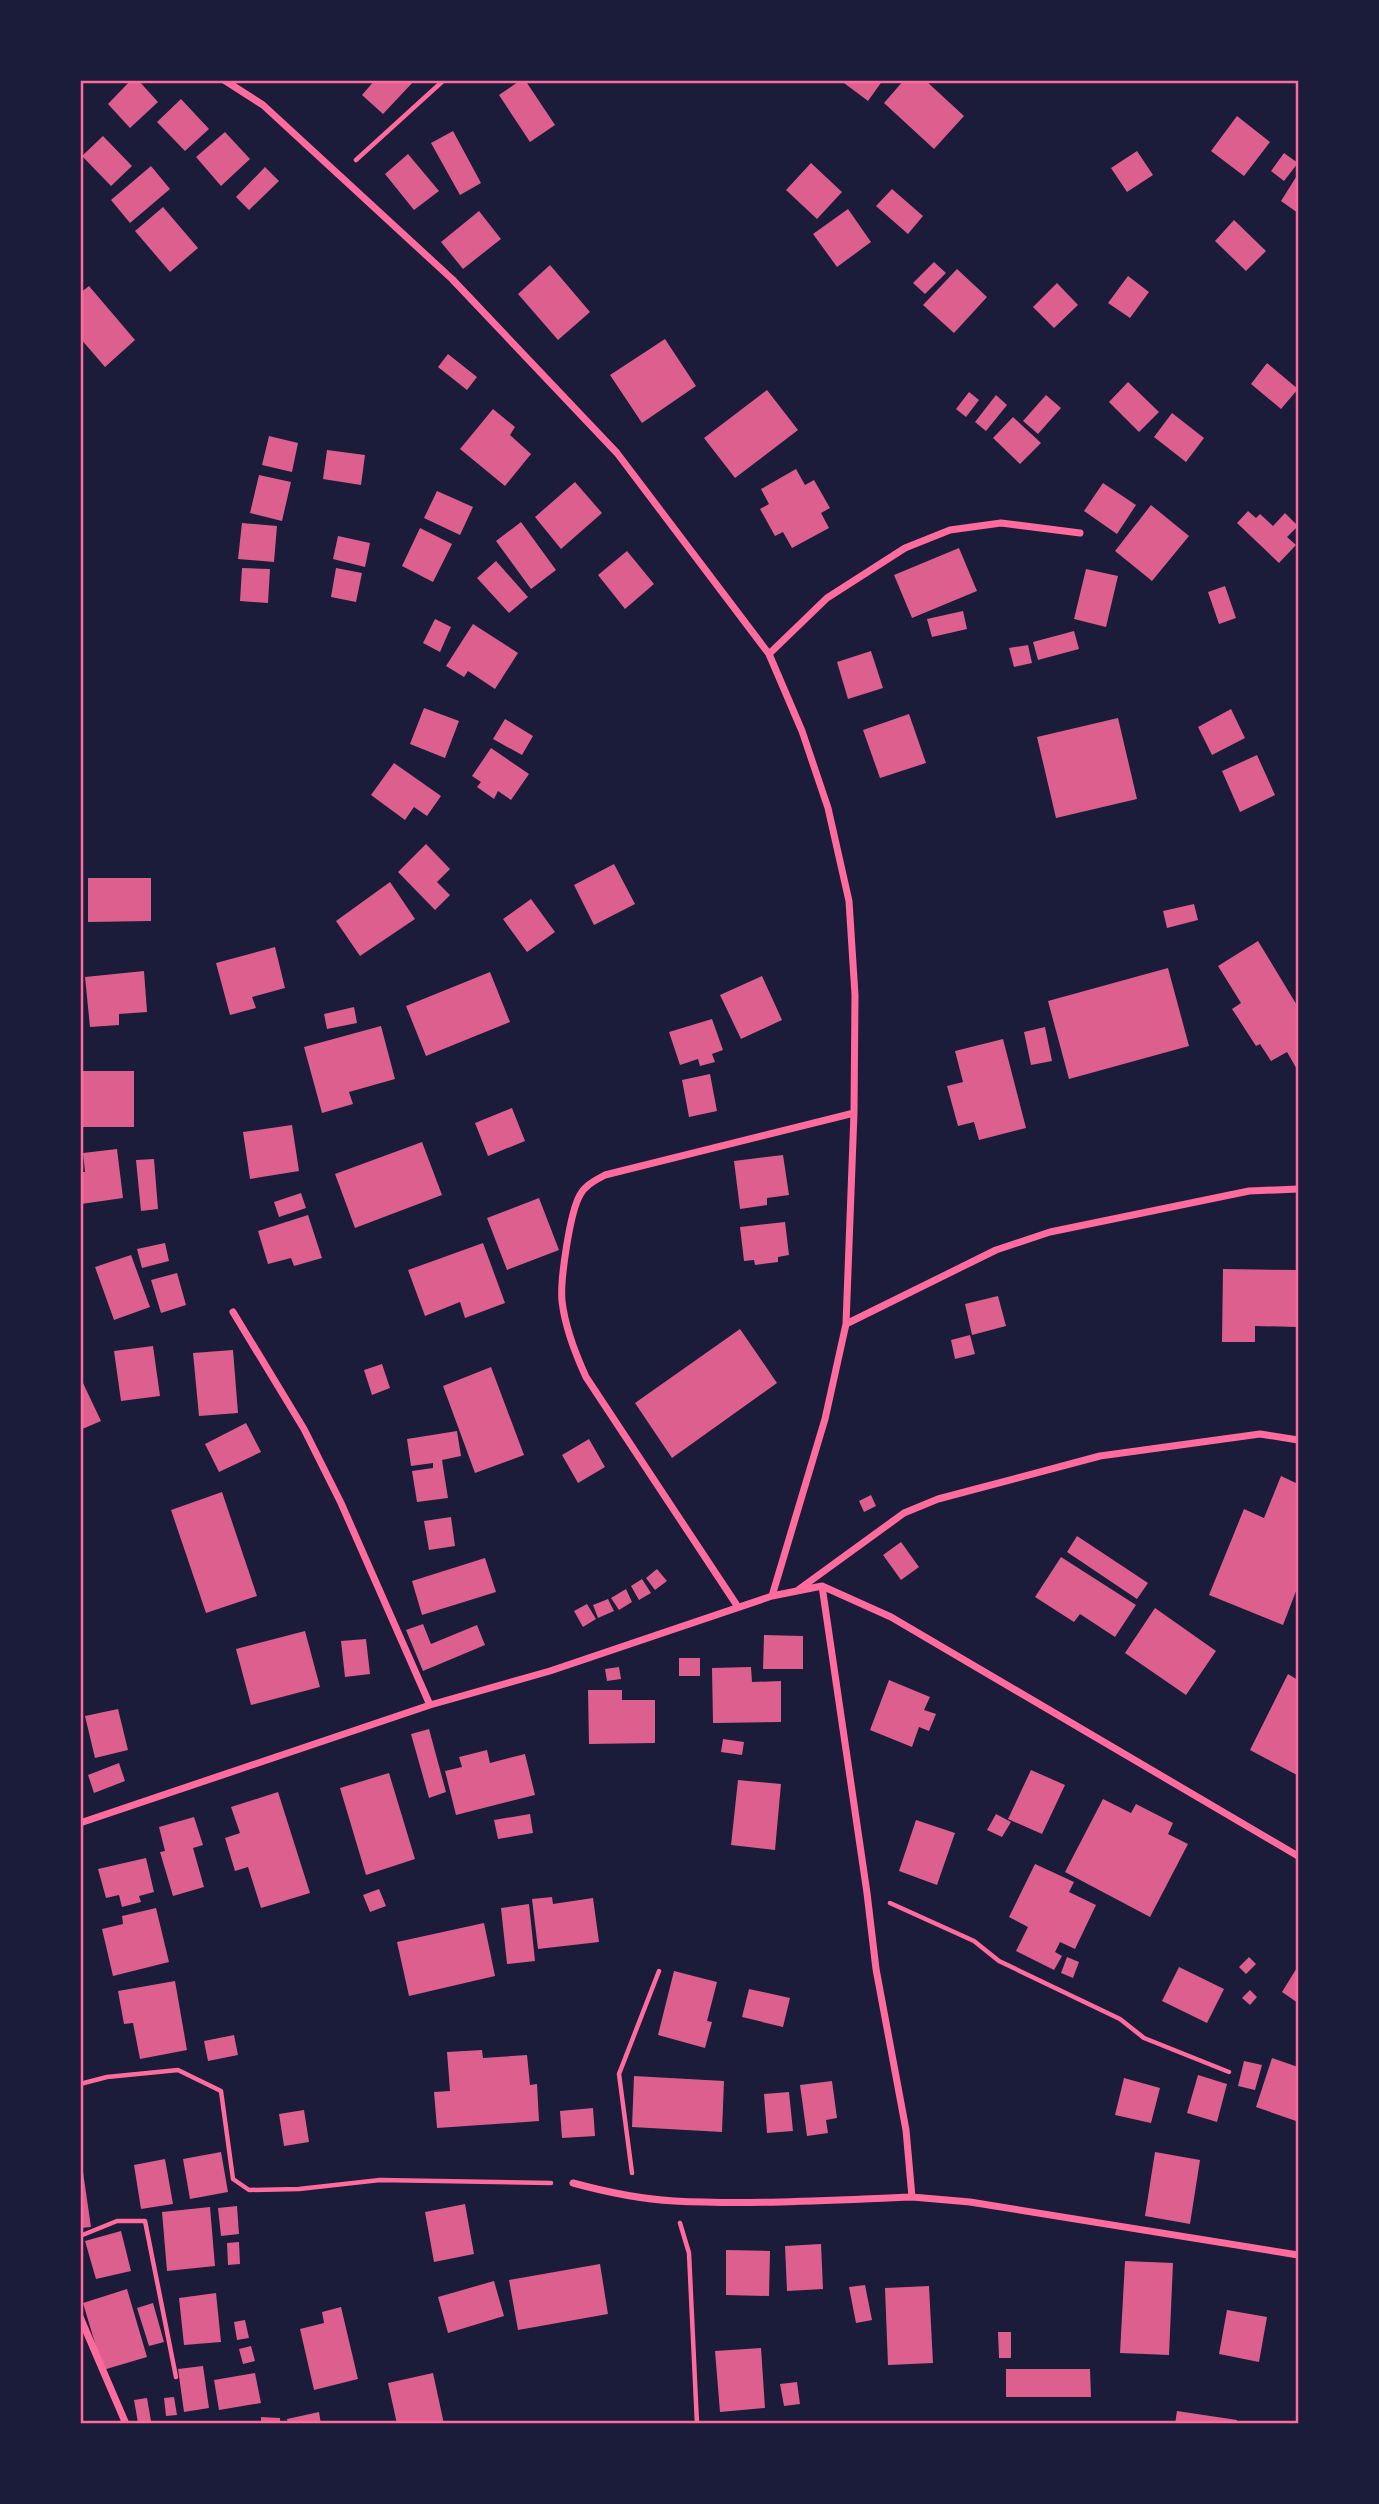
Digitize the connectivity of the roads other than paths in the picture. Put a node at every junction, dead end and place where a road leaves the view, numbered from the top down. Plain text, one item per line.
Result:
1 (224, 80) edge
2 (1080, 533) dead end
3 (769, 654) junction
4 (854, 1113) junction
5 (1298, 1189) edge
6 (233, 1312) dead end
7 (846, 1324) junction
8 (1298, 1440) edge
9 (822, 1586) junction
10 (794, 1592) junction
11 (772, 1596) junction
12 (738, 1607) junction
13 (430, 1705) junction
14 (80, 1823) edge
15 (1298, 1856) edge
16 (573, 2183) road end
17 (912, 2197) junction
18 (1298, 2255) edge
19 (80, 2317) edge
20 (126, 2424) edge

1 - 3 street
2 - 3 street
3 - 4 street
4 - 7 street
4 - 12 street
5 - 7 street
6 - 13 street
7 - 11 street
8 - 10 street
9 - 10 street
9 - 15 street
9 - 17 street
10 - 11 street
11 - 12 street
12 - 13 street
13 - 14 street
16 - 17 street
17 - 18 street
19 - 20 street

